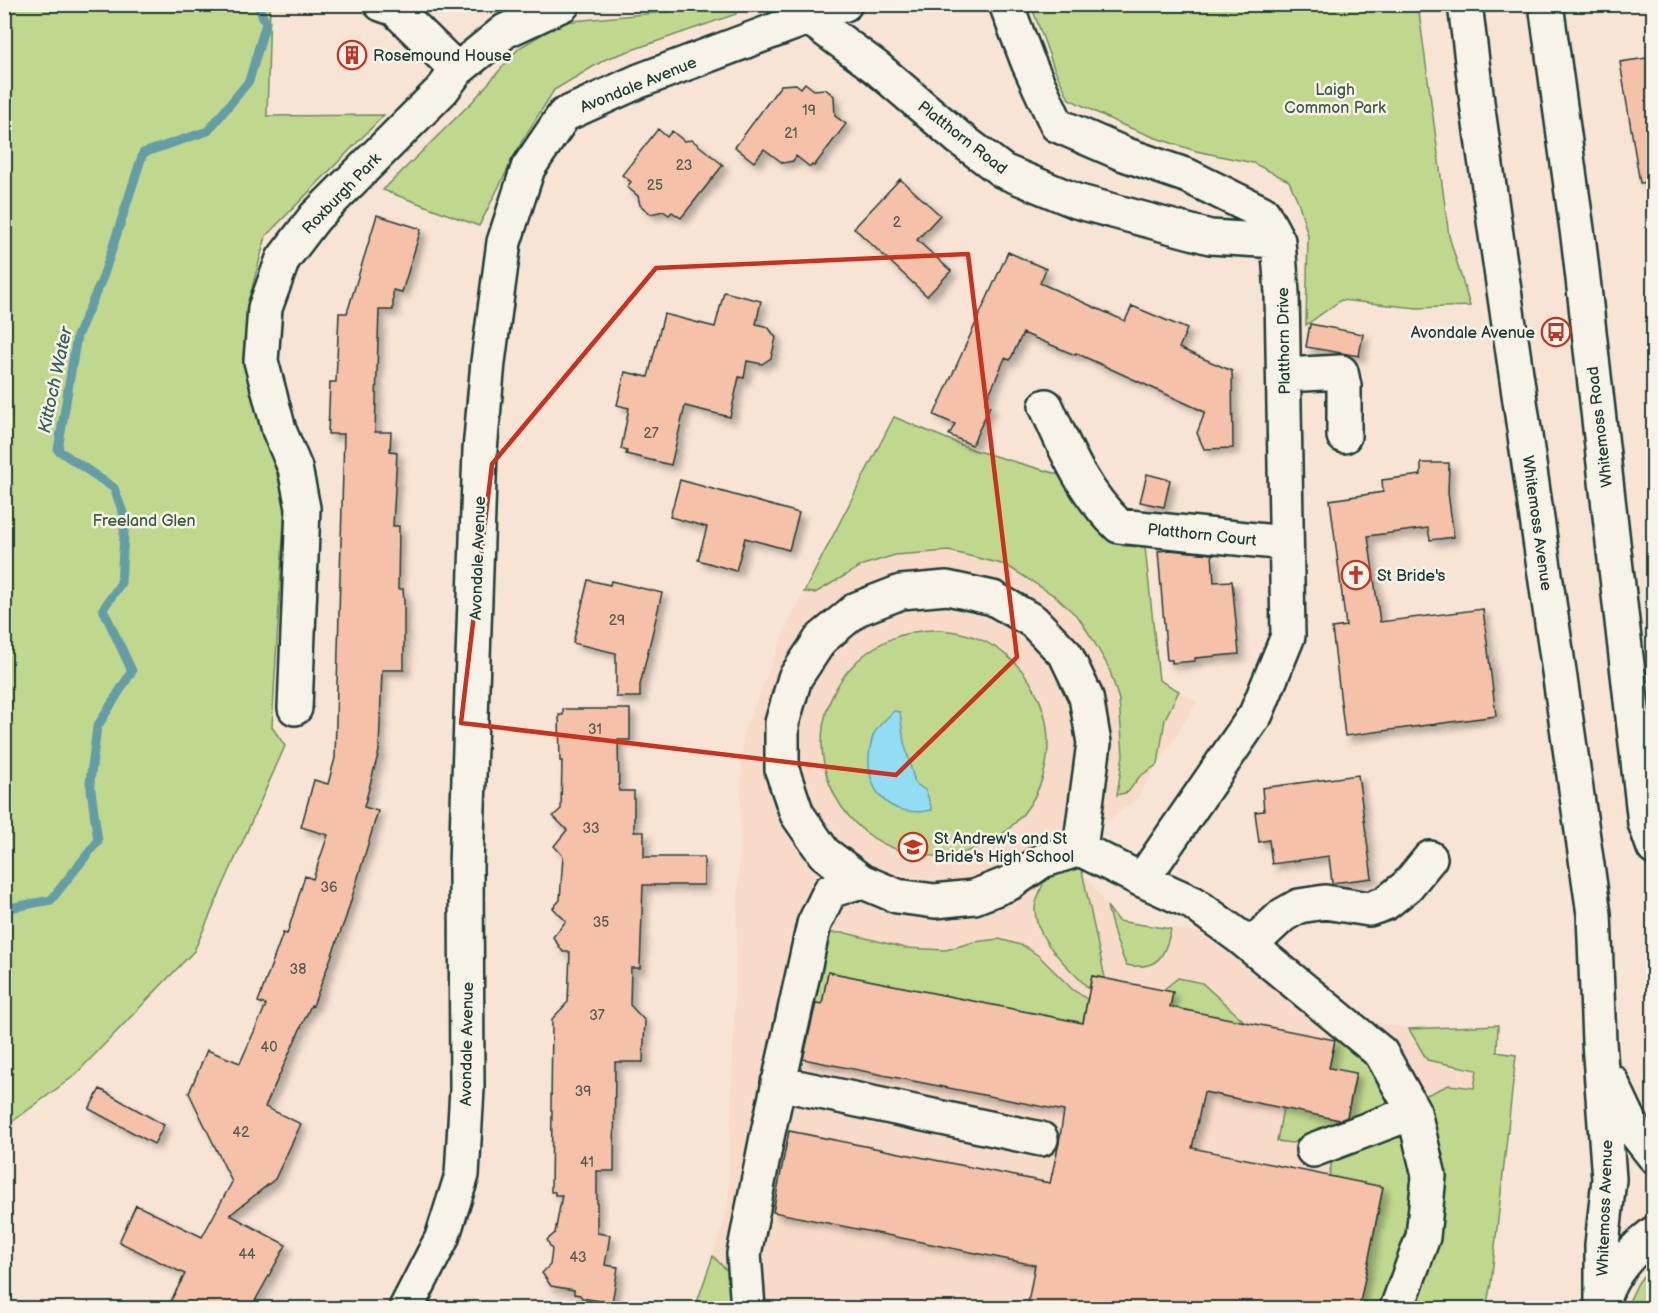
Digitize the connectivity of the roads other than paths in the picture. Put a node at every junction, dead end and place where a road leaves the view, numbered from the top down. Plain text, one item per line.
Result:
1 (381, 4) edge
2 (563, 4) edge
3 (846, 4) edge
4 (1006, 4) edge
5 (1465, 4) edge
6 (1546, 4) edge
7 (802, 11) edge
8 (457, 70) junction
9 (1278, 241) junction
10 (1284, 375) junction
11 (1046, 406) dead end
12 (1344, 436) dead end
13 (1285, 543) junction
14 (295, 708) dead end
15 (1653, 848) edge
16 (1080, 849) junction
17 (1430, 858) dead end
18 (1142, 880) junction
19 (861, 881) junction
20 (1251, 945) junction
21 (1599, 1041) junction
22 (778, 1083) junction
23 (1414, 1112) junction
24 (1041, 1138) dead end
25 (1313, 1150) dead end
26 (1653, 1156) edge
27 (1653, 1233) edge
28 (1601, 1306) edge
29 (406, 1308) edge
30 (748, 1308) edge
31 (1397, 1308) edge

1 - 8 main road
2 - 8 main road, Roxburgh Park
3 - 7 main road, Avondale Avenue
4 - 9 main road, Platthorn Drive
5 - 21 main road, Whitemoss Avenue
6 - 15 main road, Whitemoss Road
7 - 9 main road, Platthorn Road
7 - 29 main road, Avondale Avenue
8 - 14 main road, Roxburgh Park
9 - 10 main road, Platthorn Drive
10 - 12 main road
10 - 13 main road, Platthorn Drive
11 - 13 main road, Platthorn Court
13 - 18 main road, Platthorn Drive
16 - 18 main road
16 - 19 main road
16 - 19 main road
17 - 20 main road
18 - 20 main road
19 - 22 main road
20 - 23 main road
21 - 26 main road, Whitemoss Avenue
21 - 28 main road, Whitemoss Avenue
22 - 24 main road
22 - 30 main road
23 - 25 main road
23 - 31 main road
27 - 28 main road

